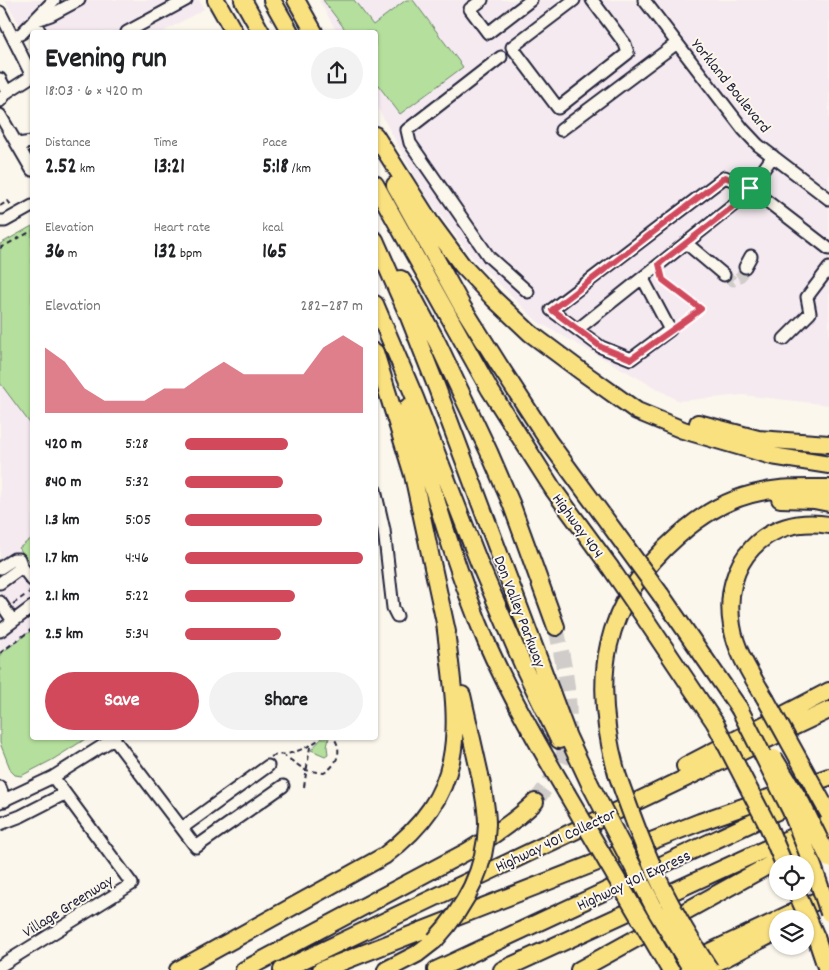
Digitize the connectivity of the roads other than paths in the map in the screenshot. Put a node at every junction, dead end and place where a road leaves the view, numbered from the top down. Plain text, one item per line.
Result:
1 (54, 0) edge
2 (79, 0) edge
3 (186, 0) edge
4 (216, 0) edge
5 (243, 0) edge
6 (272, 0) edge
7 (296, 0) edge
8 (482, 0) edge
9 (531, 0) edge
10 (574, 0) edge
11 (592, 0) edge
12 (644, 0) edge
13 (0, 12) edge
14 (34, 21) junction
15 (39, 30) edge
16 (130, 30) edge
17 (233, 30) edge
18 (260, 30) edge
19 (289, 30) edge
20 (313, 30) edge
21 (13, 38) junction
22 (677, 43) junction
23 (501, 57) dead end
24 (30, 72) edge
25 (30, 77) edge
26 (0, 79) edge
27 (4, 96) edge
28 (0, 115) edge
29 (561, 130) dead end
30 (378, 140) edge
31 (30, 142) edge
32 (16, 144) junction
33 (378, 154) edge
34 (773, 156) junction
35 (30, 167) edge
36 (750, 188) junction
37 (378, 189) edge
38 (829, 199) edge
39 (30, 207) edge
40 (0, 221) edge
41 (686, 243) junction
42 (378, 244) edge
43 (378, 247) edge
44 (829, 248) edge
45 (829, 268) edge
46 (724, 275) dead end
47 (643, 278) junction
48 (528, 292) dead end
49 (378, 311) edge
50 (382, 321) junction
51 (578, 329) junction
52 (784, 339) dead end
53 (378, 362) edge
54 (581, 371) junction
55 (829, 444) edge
56 (829, 465) edge
57 (829, 488) edge
58 (829, 503) edge
59 (829, 525) edge
60 (379, 531) edge
61 (670, 542) junction
62 (22, 566) junction
63 (0, 568) edge
64 (30, 581) edge
65 (0, 583) edge
66 (5, 604) edge
67 (30, 608) edge
68 (398, 616) dead end
69 (13, 621) junction
70 (445, 623) junction
71 (556, 627) tunnel mouth
72 (0, 631) edge
73 (829, 691) edge
74 (739, 708) junction
75 (829, 710) edge
76 (111, 740) edge
77 (116, 740) edge
78 (268, 766) road end
79 (53, 777) junction
80 (829, 777) edge
81 (590, 784) junction
82 (283, 786) dead end
83 (829, 786) edge
84 (0, 787) edge
85 (64, 794) junction
86 (3, 802) edge
87 (535, 802) tunnel mouth
88 (829, 814) edge
89 (829, 820) edge
90 (0, 824) edge
91 (182, 828) junction
92 (829, 832) edge
93 (552, 841) junction
94 (780, 855) edge
95 (829, 859) edge
96 (829, 895) edge
97 (829, 899) edge
98 (800, 900) edge
99 (797, 910) edge
100 (812, 910) edge
101 (829, 913) edge
102 (769, 923) edge
103 (769, 936) edge
104 (0, 966) edge
105 (178, 970) edge
106 (244, 970) edge
107 (282, 970) edge
108 (321, 970) edge
109 (386, 970) edge
110 (436, 970) edge
111 (502, 970) edge
112 (579, 970) edge
113 (670, 970) edge
114 (692, 970) edge
115 (702, 970) edge
116 (710, 970) edge
117 (827, 970) edge

1 - 14 street
2 - 14 street
3 - 16 street
4 - 17 highway
5 - 18 highway
6 - 19 highway
7 - 20 highway
8 - 9 street
10 - 11 street
12 - 22 street, Yorkland Boulevard
13 - 21 street
14 - 15 street
14 - 21 street
21 - 24 street
22 - 29 street
22 - 34 street, Yorkland Boulevard
23 - 48 street
25 - 27 street
26 - 27 street
28 - 32 street
30 - 54 highway
31 - 32 street
32 - 35 street
33 - 74 highway, Highway 404, bridge
34 - 36 street
34 - 38 street, Yorkland Boulevard
36 - 41 street
36 - 44 street
36 - 51 street
37 - 94 highway, Highway 404, bridge
39 - 40 street
41 - 46 street
41 - 47 street
42 - 71 highway
43 - 81 highway, Don Valley Parkway
45 - 52 street
47 - 51 street
47 - 51 street
49 - 50 highway
50 - 81 highway
50 - 113 highway, bridge
53 - 70 highway
54 - 55 highway
54 - 56 highway
57 - 61 highway
58 - 61 highway
59 - 88 highway, bridge
60 - 68 street
61 - 116 highway, bridge
62 - 63 street
62 - 64 street
62 - 65 street
66 - 69 street
67 - 69 street
69 - 72 street
70 - 105 highway
70 - 109 highway, bridge
73 - 93 highway
74 - 95 highway, bridge
74 - 101 highway, bridge
75 - 93 highway, Highway 401 Collector
76 - 79 street
77 - 91 street
78 - 91 street
79 - 85 street, Village Greenway
79 - 86 street
80 - 108 highway
81 - 114 highway, Don Valley Parkway, bridge
82 - 91 street
83 - 110 highway, Highway 401 Express
84 - 86 street
85 - 90 street
85 - 104 street, Village Greenway
87 - 106 highway
89 - 111 highway, Highway 401 Express
92 - 112 highway
93 - 107 highway, Highway 401 Collector
96 - 99 highway
97 - 100 highway
98 - 117 highway, bridge
102 - 113 highway
103 - 115 highway

